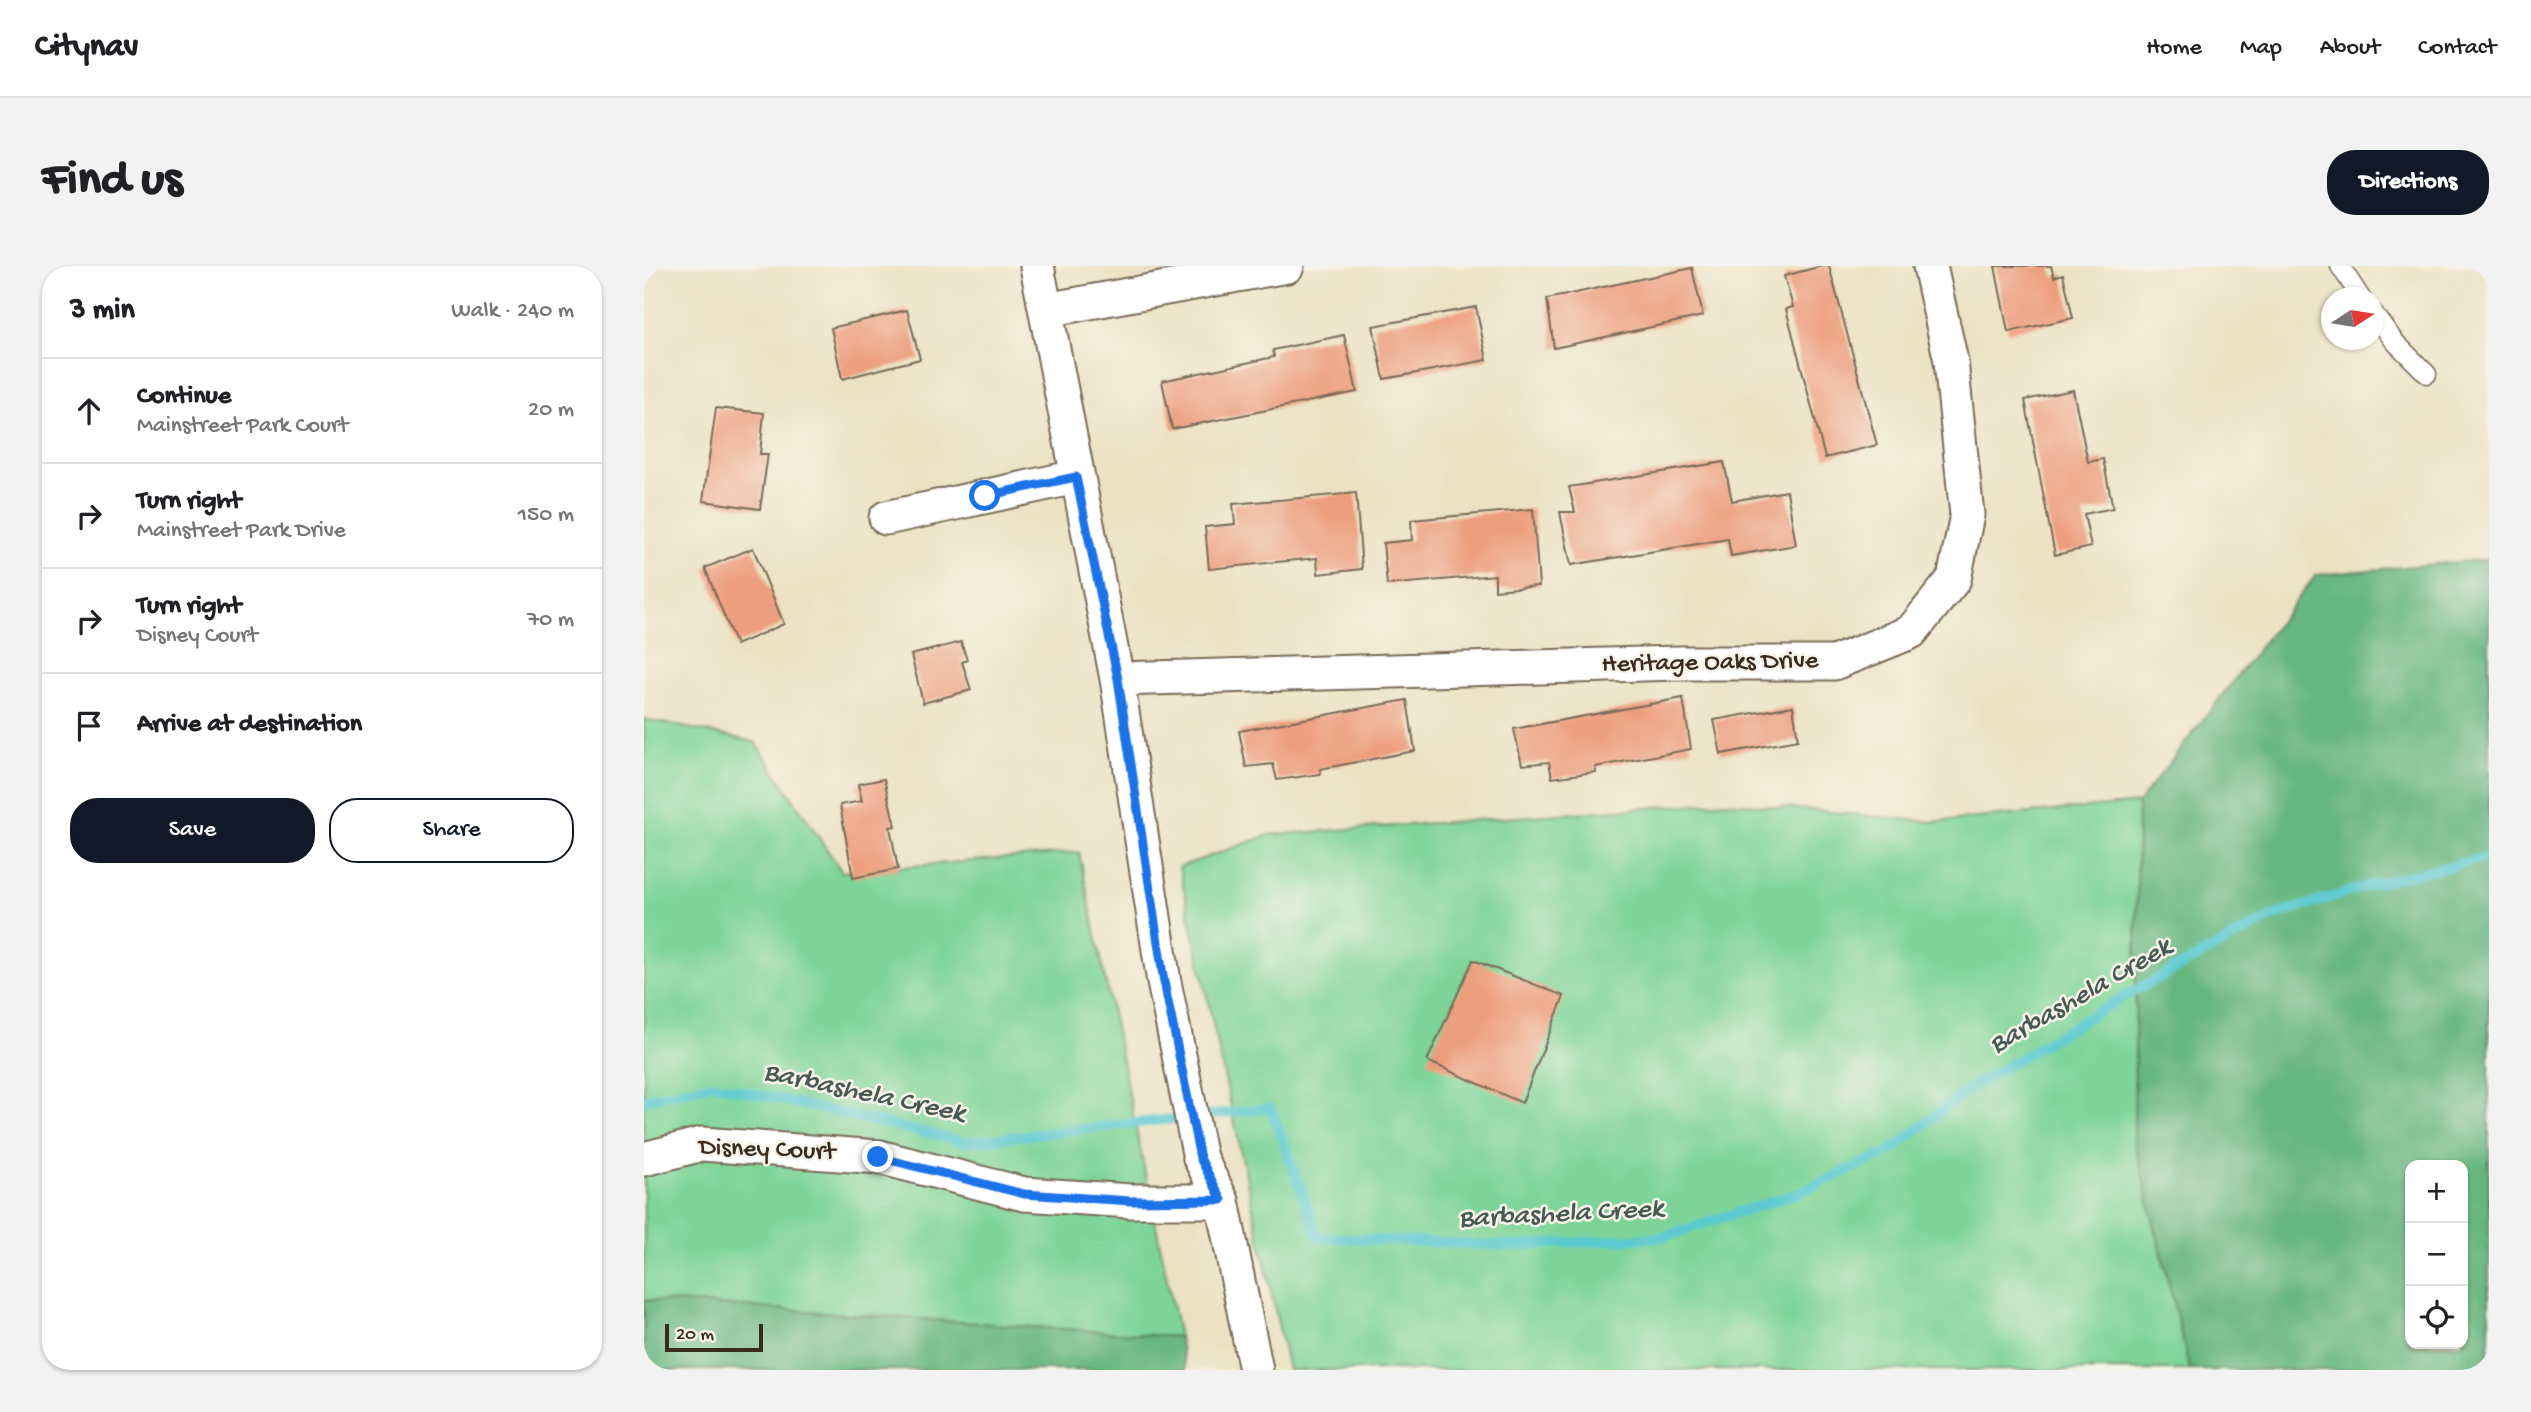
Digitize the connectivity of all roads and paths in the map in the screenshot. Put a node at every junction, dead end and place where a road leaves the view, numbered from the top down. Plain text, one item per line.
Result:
1 (1037, 266) edge
2 (1287, 266) edge
3 (1930, 266) edge
4 (2340, 266) edge
5 (2354, 287) edge
6 (1046, 310) junction
7 (2384, 327) edge
8 (2427, 374) dead end
9 (1076, 477) junction
10 (886, 518) dead end
11 (1118, 679) junction
12 (644, 1159) edge
13 (1222, 1200) junction
14 (1256, 1370) edge

1 - 6 street
2 - 6 street
3 - 11 street, Heritage Oaks Drive
4 - 5 lane
6 - 9 street
7 - 8 lane
9 - 10 street
9 - 11 street
11 - 13 street
12 - 13 street, Disney Court
13 - 14 street

